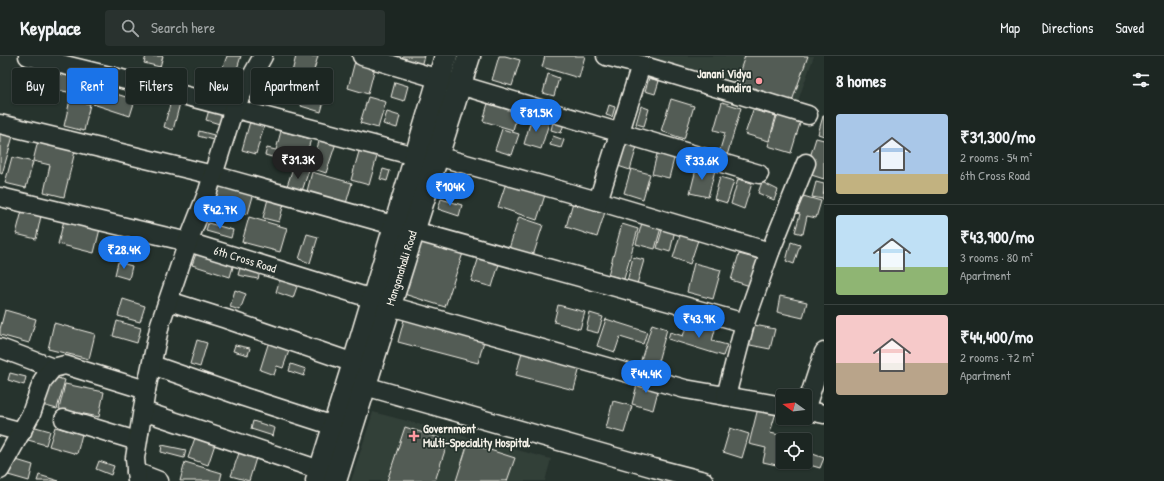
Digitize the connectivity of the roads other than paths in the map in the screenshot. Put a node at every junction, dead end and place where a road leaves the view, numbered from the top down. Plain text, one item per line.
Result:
1 (28, 56) edge
2 (263, 56) edge
3 (362, 56) edge
4 (446, 56) edge
5 (469, 56) edge
6 (606, 56) edge
7 (641, 65) junction
8 (439, 79) junction
9 (460, 84) junction
10 (234, 108) junction
11 (808, 115) dead end
12 (0, 124) edge
13 (620, 133) junction
14 (415, 156) junction
15 (437, 156) junction
16 (806, 163) dead end
17 (759, 174) dead end
18 (214, 175) junction
19 (0, 197) edge
20 (598, 201) junction
21 (404, 228) junction
22 (188, 242) junction
23 (770, 252) junction
24 (169, 301) junction
25 (381, 302) junction
26 (744, 323) junction
27 (0, 348) edge
28 (824, 352) edge
29 (152, 365) junction
30 (53, 368) junction
31 (356, 376) junction
32 (812, 389) edge
33 (146, 390) junction
34 (726, 396) junction
35 (776, 405) edge
36 (143, 411) junction
37 (812, 411) edge
38 (824, 414) edge
39 (64, 419) dead end
40 (0, 426) edge
41 (334, 426) junction
42 (22, 432) junction
43 (138, 442) junction
44 (0, 470) edge
45 (653, 475) edge
46 (137, 477) edge
47 (324, 477) edge
48 (159, 481) edge
49 (704, 481) edge

1 - 10 street
2 - 10 street
3 - 8 street
4 - 8 main road, Manganahalli Road
5 - 9 main road, Manganahalli Road
6 - 7 street
7 - 11 street
7 - 13 street
8 - 9 street
8 - 14 main road, Manganahalli Road
9 - 13 street
9 - 15 main road, Manganahalli Road
10 - 14 street
10 - 18 street
12 - 18 street
13 - 17 street
13 - 20 street
14 - 21 main road, Manganahalli Road
15 - 20 street
15 - 21 main road, Manganahalli Road
16 - 23 street
18 - 21 street
18 - 22 street
19 - 22 street, 6th Cross Road
20 - 23 street
21 - 25 main road, Manganahalli Road
21 - 26 street
22 - 24 street
22 - 25 street, 6th Cross Road
23 - 26 street
24 - 29 street
24 - 31 street
25 - 31 main road, Manganahalli Road
25 - 34 street, 6th Cross Road
26 - 34 street
27 - 30 street
28 - 32 street
29 - 33 street
29 - 41 street
30 - 33 street
30 - 42 street
31 - 41 main road, Manganahalli Road
31 - 45 street
31 - 47 main road, Manganahalli Road
33 - 36 street
34 - 35 street, 6th Cross Road
36 - 43 street
36 - 47 street
37 - 38 street
39 - 43 street
40 - 42 street
41 - 47 main road, Manganahalli Road
42 - 44 street
43 - 46 street
45 - 49 street
46 - 48 street

